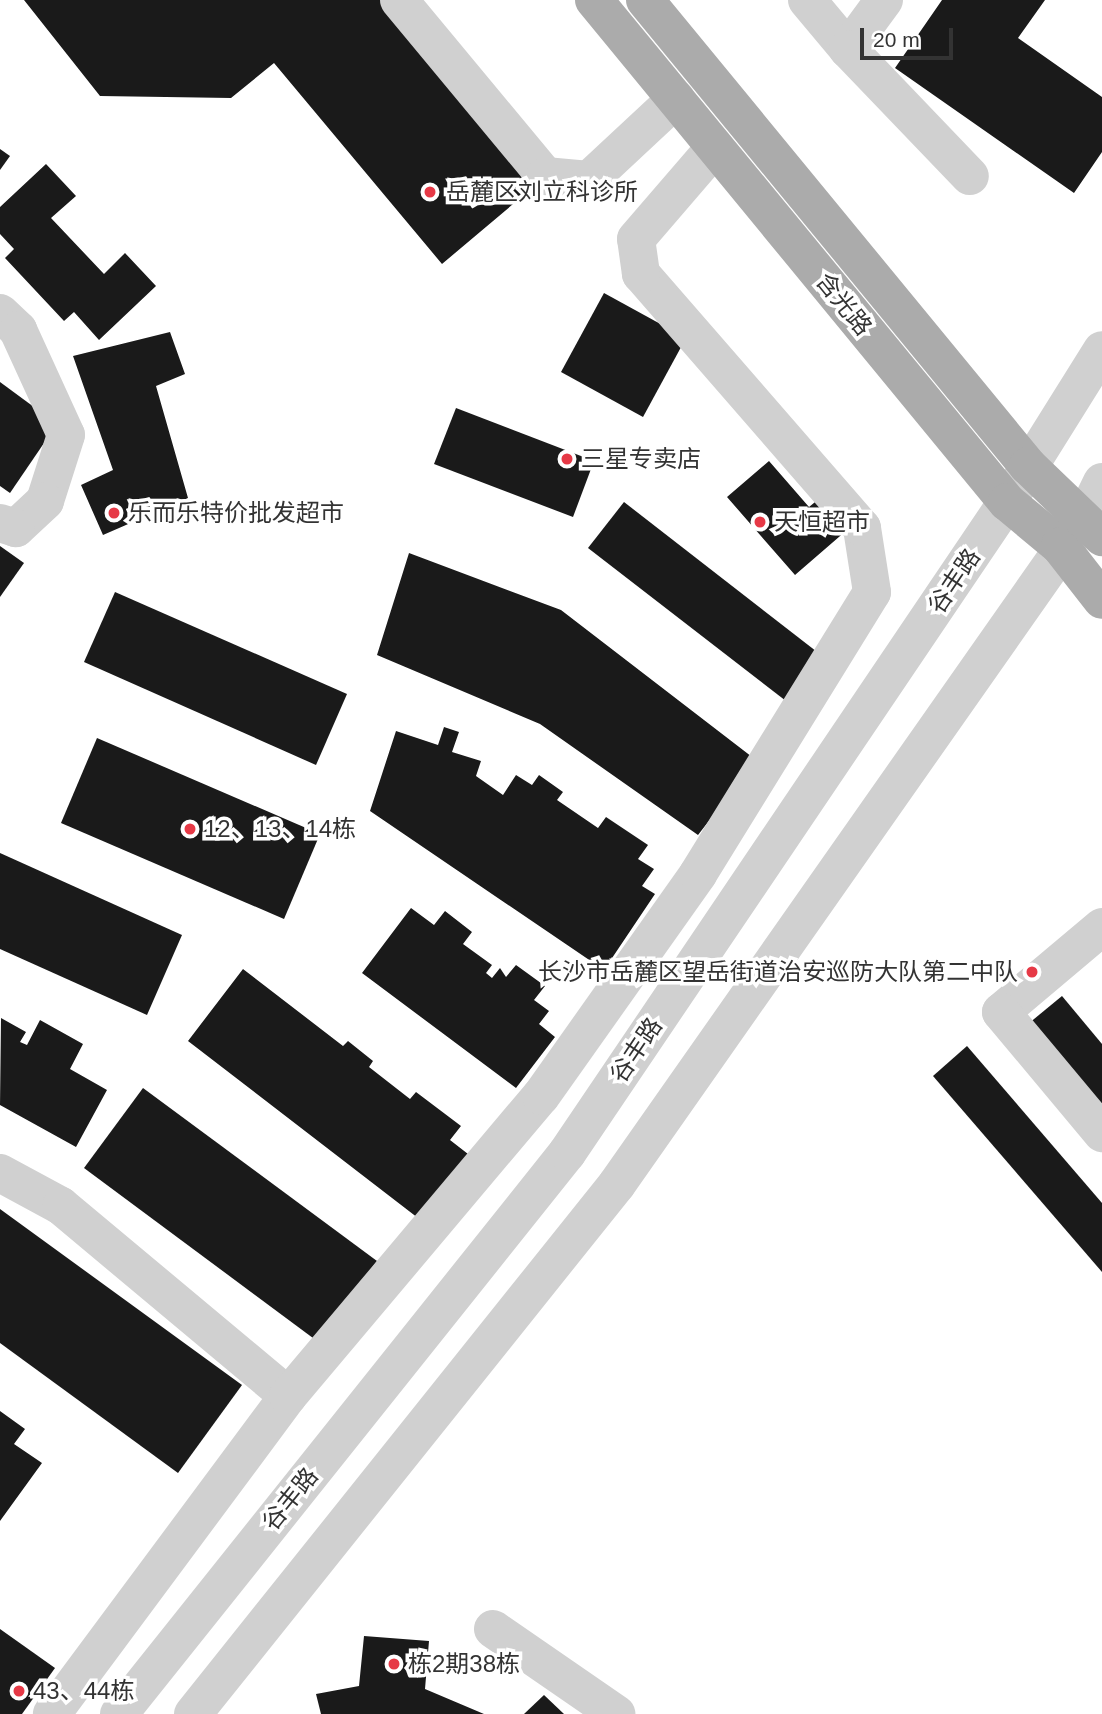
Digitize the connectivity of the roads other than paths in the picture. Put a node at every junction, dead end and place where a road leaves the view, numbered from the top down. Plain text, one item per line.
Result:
1 (399, 0) edge
2 (594, 0) edge
3 (645, 0) edge
4 (807, 0) edge
5 (884, 0) edge
6 (848, 49) junction
7 (676, 99) junction
8 (715, 147) junction
9 (970, 176) dead end
10 (0, 313) edge
11 (1102, 350) edge
12 (1028, 466) junction
13 (1102, 482) edge
14 (1007, 502) junction
15 (0, 523) edge
16 (1094, 527) edge
17 (1060, 546) junction
18 (1102, 600) edge
19 (1096, 945) edge
20 (1102, 1133) edge
21 (0, 1173) edge
22 (288, 1396) junction
23 (493, 1629) dead end
24 (52, 1714) edge
25 (119, 1714) edge
26 (193, 1714) edge
27 (616, 1714) edge

1 - 7 street
2 - 7 main road, 含光路
3 - 12 main road, 含光路
4 - 6 street
5 - 6 street
6 - 9 street
7 - 8 main road, 含光路
8 - 14 main road, 含光路
8 - 22 street
10 - 15 street
11 - 12 street, 谷丰路
12 - 14 street, 谷丰路
12 - 16 main road, 含光路
13 - 16 street
14 - 17 main road, 含光路
14 - 25 street, 谷丰路
16 - 17 street
17 - 18 main road, 含光路
17 - 26 street
19 - 20 street
21 - 22 street
22 - 24 street
23 - 27 street

